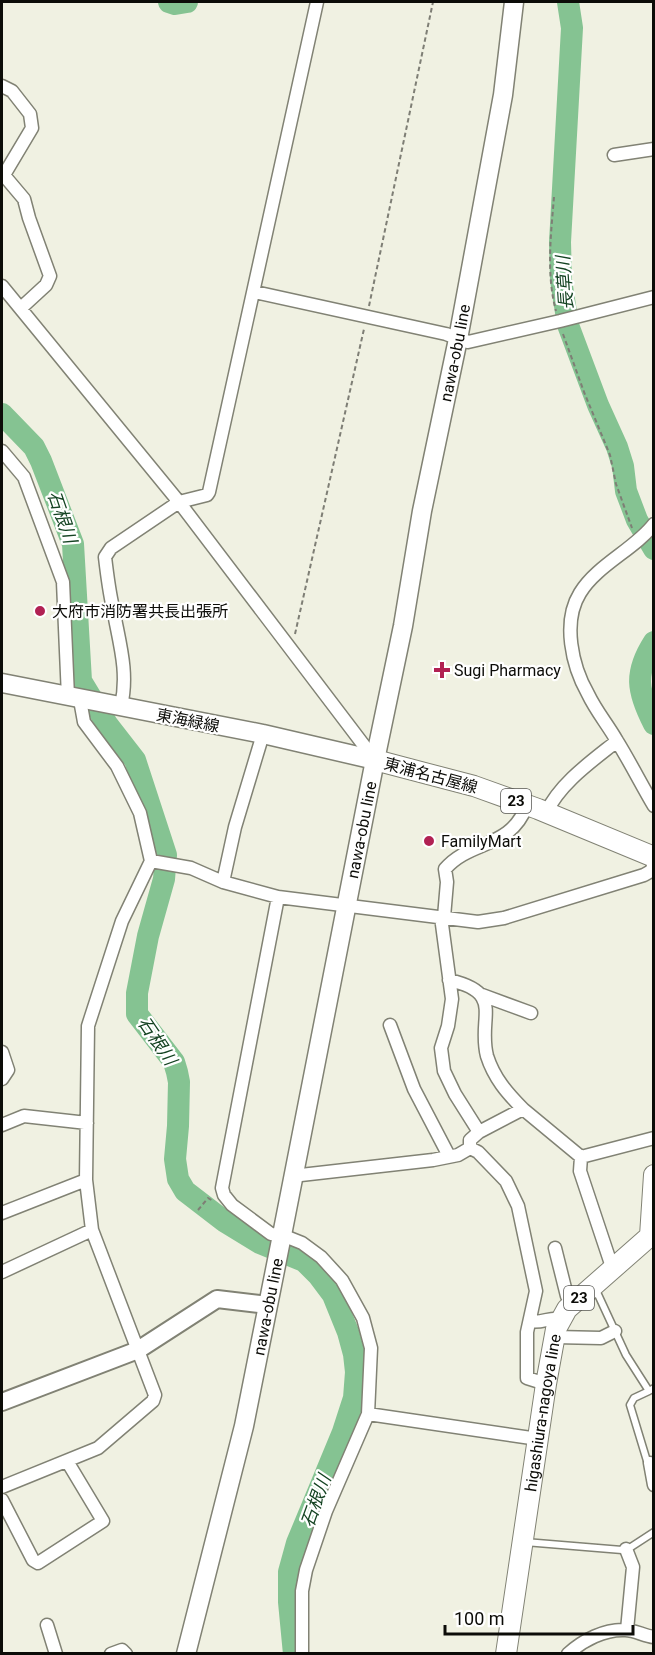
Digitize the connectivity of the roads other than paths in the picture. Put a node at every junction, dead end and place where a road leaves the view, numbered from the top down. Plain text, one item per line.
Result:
1 (317, 2) edge
2 (514, 2) edge
3 (2, 86) edge
4 (654, 149) edge
5 (614, 155) dead end
6 (3, 174) edge
7 (2, 286) edge
8 (255, 292) junction
9 (654, 297) edge
10 (21, 308) junction
11 (458, 339) junction
12 (2, 451) edge
13 (178, 502) junction
14 (652, 526) edge
15 (2, 683) edge
16 (77, 699) junction
17 (116, 705) junction
18 (263, 734) junction
19 (617, 741) junction
20 (375, 760) junction
21 (527, 805) junction
22 (654, 806) edge
23 (546, 813) junction
24 (654, 857) edge
25 (151, 861) junction
26 (654, 864) edge
27 (223, 882) junction
28 (278, 897) junction
29 (346, 904) junction
30 (442, 917) junction
31 (449, 980) junction
32 (482, 995) junction
33 (531, 1013) dead end
34 (390, 1025) dead end
35 (2, 1052) edge
36 (2, 1079) edge
37 (523, 1109) junction
38 (87, 1123) junction
39 (2, 1125) edge
40 (479, 1132) junction
41 (654, 1138) edge
42 (470, 1148) junction
43 (448, 1156) junction
44 (581, 1157) junction
45 (654, 1175) edge
46 (292, 1176) junction
47 (86, 1180) junction
48 (2, 1213) edge
49 (92, 1230) junction
50 (281, 1240) junction
51 (652, 1240) edge
52 (555, 1248) dead end
53 (614, 1267) junction
54 (2, 1272) edge
55 (594, 1286) junction
56 (268, 1305) junction
57 (562, 1320) junction
58 (530, 1321) junction
59 (615, 1331) junction
60 (138, 1350) junction
61 (546, 1384) junction
62 (651, 1390) edge
63 (2, 1402) edge
64 (368, 1414) junction
65 (538, 1439) junction
66 (67, 1461) junction
67 (650, 1463) joint
68 (654, 1485) edge
69 (2, 1487) edge
70 (2, 1500) edge
71 (654, 1532) edge
72 (522, 1542) junction
73 (626, 1549) junction
74 (46, 1625) dead end
75 (627, 1630) junction
76 (654, 1637) edge
77 (56, 1653) edge
78 (111, 1653) edge
79 (126, 1653) edge
80 (186, 1653) edge
81 (302, 1653) edge
82 (506, 1653) edge
83 (568, 1653) edge

1 - 8 street
2 - 11 main road, nawa-obu line
3 - 6 street
4 - 5 street
6 - 10 street
7 - 10 street
8 - 11 street
8 - 13 street
9 - 11 street
10 - 13 street
11 - 20 main road, nawa-obu line
12 - 16 street
13 - 17 street
13 - 20 street
14 - 19 street
15 - 16 main road, 東海緑線
16 - 17 main road, 東海緑線
16 - 25 street
17 - 18 main road, 東海緑線
18 - 20 main road, 東海緑線
18 - 27 street
19 - 22 street
19 - 23 street
20 - 21 main road, 東浦名古屋線 / 23
20 - 29 main road, nawa-obu line
21 - 23 main road, 東浦名古屋線 / 23
21 - 30 street
23 - 24 main road, 東浦名古屋線 / 23
25 - 27 street
25 - 38 street
26 - 30 street
27 - 28 street
28 - 29 street
28 - 50 street
29 - 30 street
29 - 46 main road, nawa-obu line
30 - 31 street
31 - 32 street
31 - 40 street
32 - 33 street
32 - 37 street
34 - 43 street
35 - 36 street
37 - 40 street
37 - 44 street
38 - 39 street
38 - 47 street
40 - 42 street
41 - 44 street
42 - 43 street
42 - 58 street
43 - 46 street
44 - 53 street
45 - 51 main road, 23
46 - 50 main road, nawa-obu line
47 - 48 street
47 - 49 street
49 - 54 street
49 - 60 street
50 - 56 main road, nawa-obu line
50 - 64 street
51 - 53 main road, 23
52 - 57 street
53 - 55 main road, 23
55 - 57 main road, 23
55 - 59 lane
56 - 60 street
56 - 80 main road, nawa-obu line
57 - 58 street
57 - 59 street
57 - 61 main road, higashiura-nagoya line
58 - 61 street
59 - 62 lane
60 - 63 street
60 - 66 street
61 - 65 main road, higashiura-nagoya line
62 - 67 lane
64 - 65 street
64 - 81 street
65 - 72 main road, higashiura-nagoya line
66 - 69 street
66 - 70 street
67 - 68 street
71 - 73 lane
72 - 73 lane
72 - 82 main road, higashiura-nagoya line
73 - 75 street
74 - 77 street
75 - 76 street
75 - 83 street
78 - 79 street

